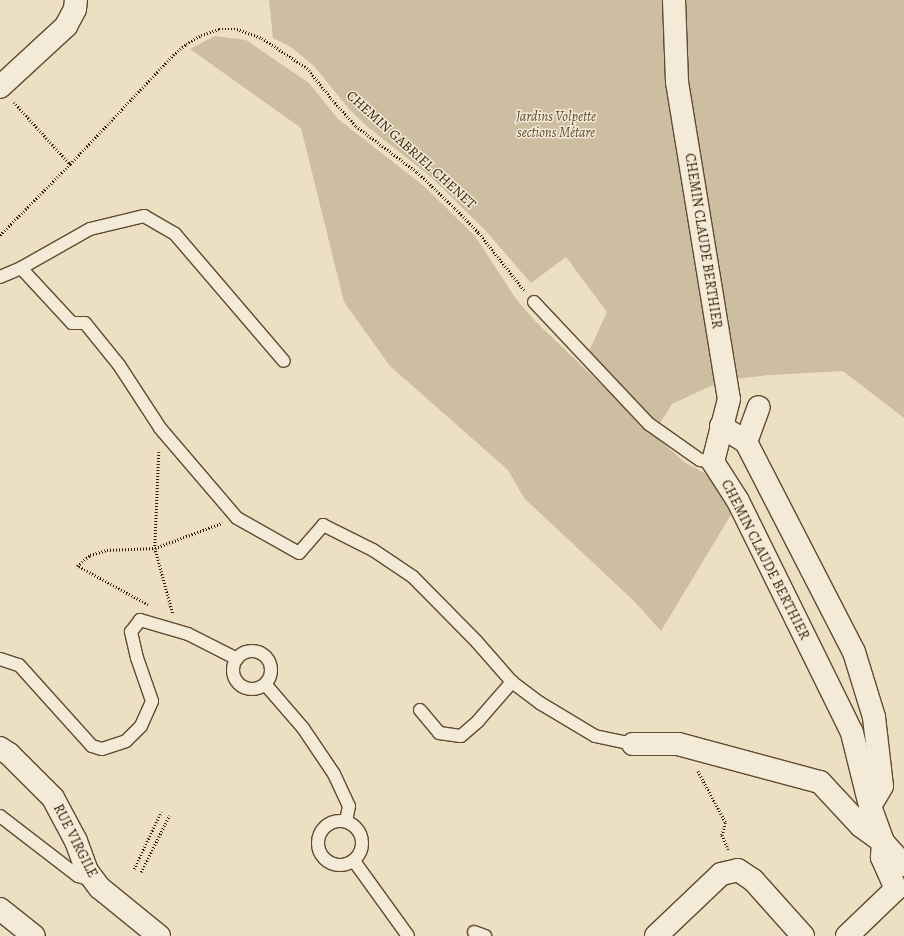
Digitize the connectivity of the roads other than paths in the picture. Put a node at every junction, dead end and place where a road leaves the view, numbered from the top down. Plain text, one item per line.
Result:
1 (76, 0) edge
2 (674, 0) edge
3 (0, 87) edge
4 (21, 268) junction
5 (0, 277) edge
6 (534, 302) road end
7 (284, 361) dead end
8 (759, 407) dead end
9 (721, 426) junction
10 (746, 442) junction
11 (713, 462) junction
12 (0, 659) edge
13 (237, 659) junction
14 (512, 682) junction
15 (265, 684) junction
16 (420, 710) dead end
17 (633, 744) joint
18 (3, 747) edge
19 (870, 806) junction
20 (0, 816) edge
21 (346, 822) junction
22 (883, 842) junction
23 (354, 861) junction
24 (904, 866) edge
25 (95, 881) junction
26 (0, 909) edge
27 (34, 936) edge
28 (159, 936) edge
29 (408, 936) edge
30 (656, 936) edge
31 (802, 936) edge
32 (847, 936) edge

1 - 3 street
2 - 9 street, CHEMIN CLAUDE BERTHIER
4 - 5 lane
4 - 7 lane
4 - 14 lane
6 - 11 lane
8 - 10 street
9 - 10 street
9 - 11 street, CHEMIN CLAUDE BERTHIER
10 - 19 street
11 - 19 street, CHEMIN CLAUDE BERTHIER
12 - 13 lane
13 - 15 lane
13 - 15 lane
14 - 16 lane
14 - 17 lane
15 - 21 lane
17 - 22 street
18 - 25 street, RUE VIRGILE
19 - 22 street, CHEMIN CLAUDE BERTHIER
20 - 25 lane
21 - 23 lane
21 - 23 lane
22 - 24 street, CHEMIN CLAUDE BERTHIER
22 - 32 street
23 - 29 lane
25 - 28 street, RUE VIRGILE
26 - 27 street
30 - 31 street

